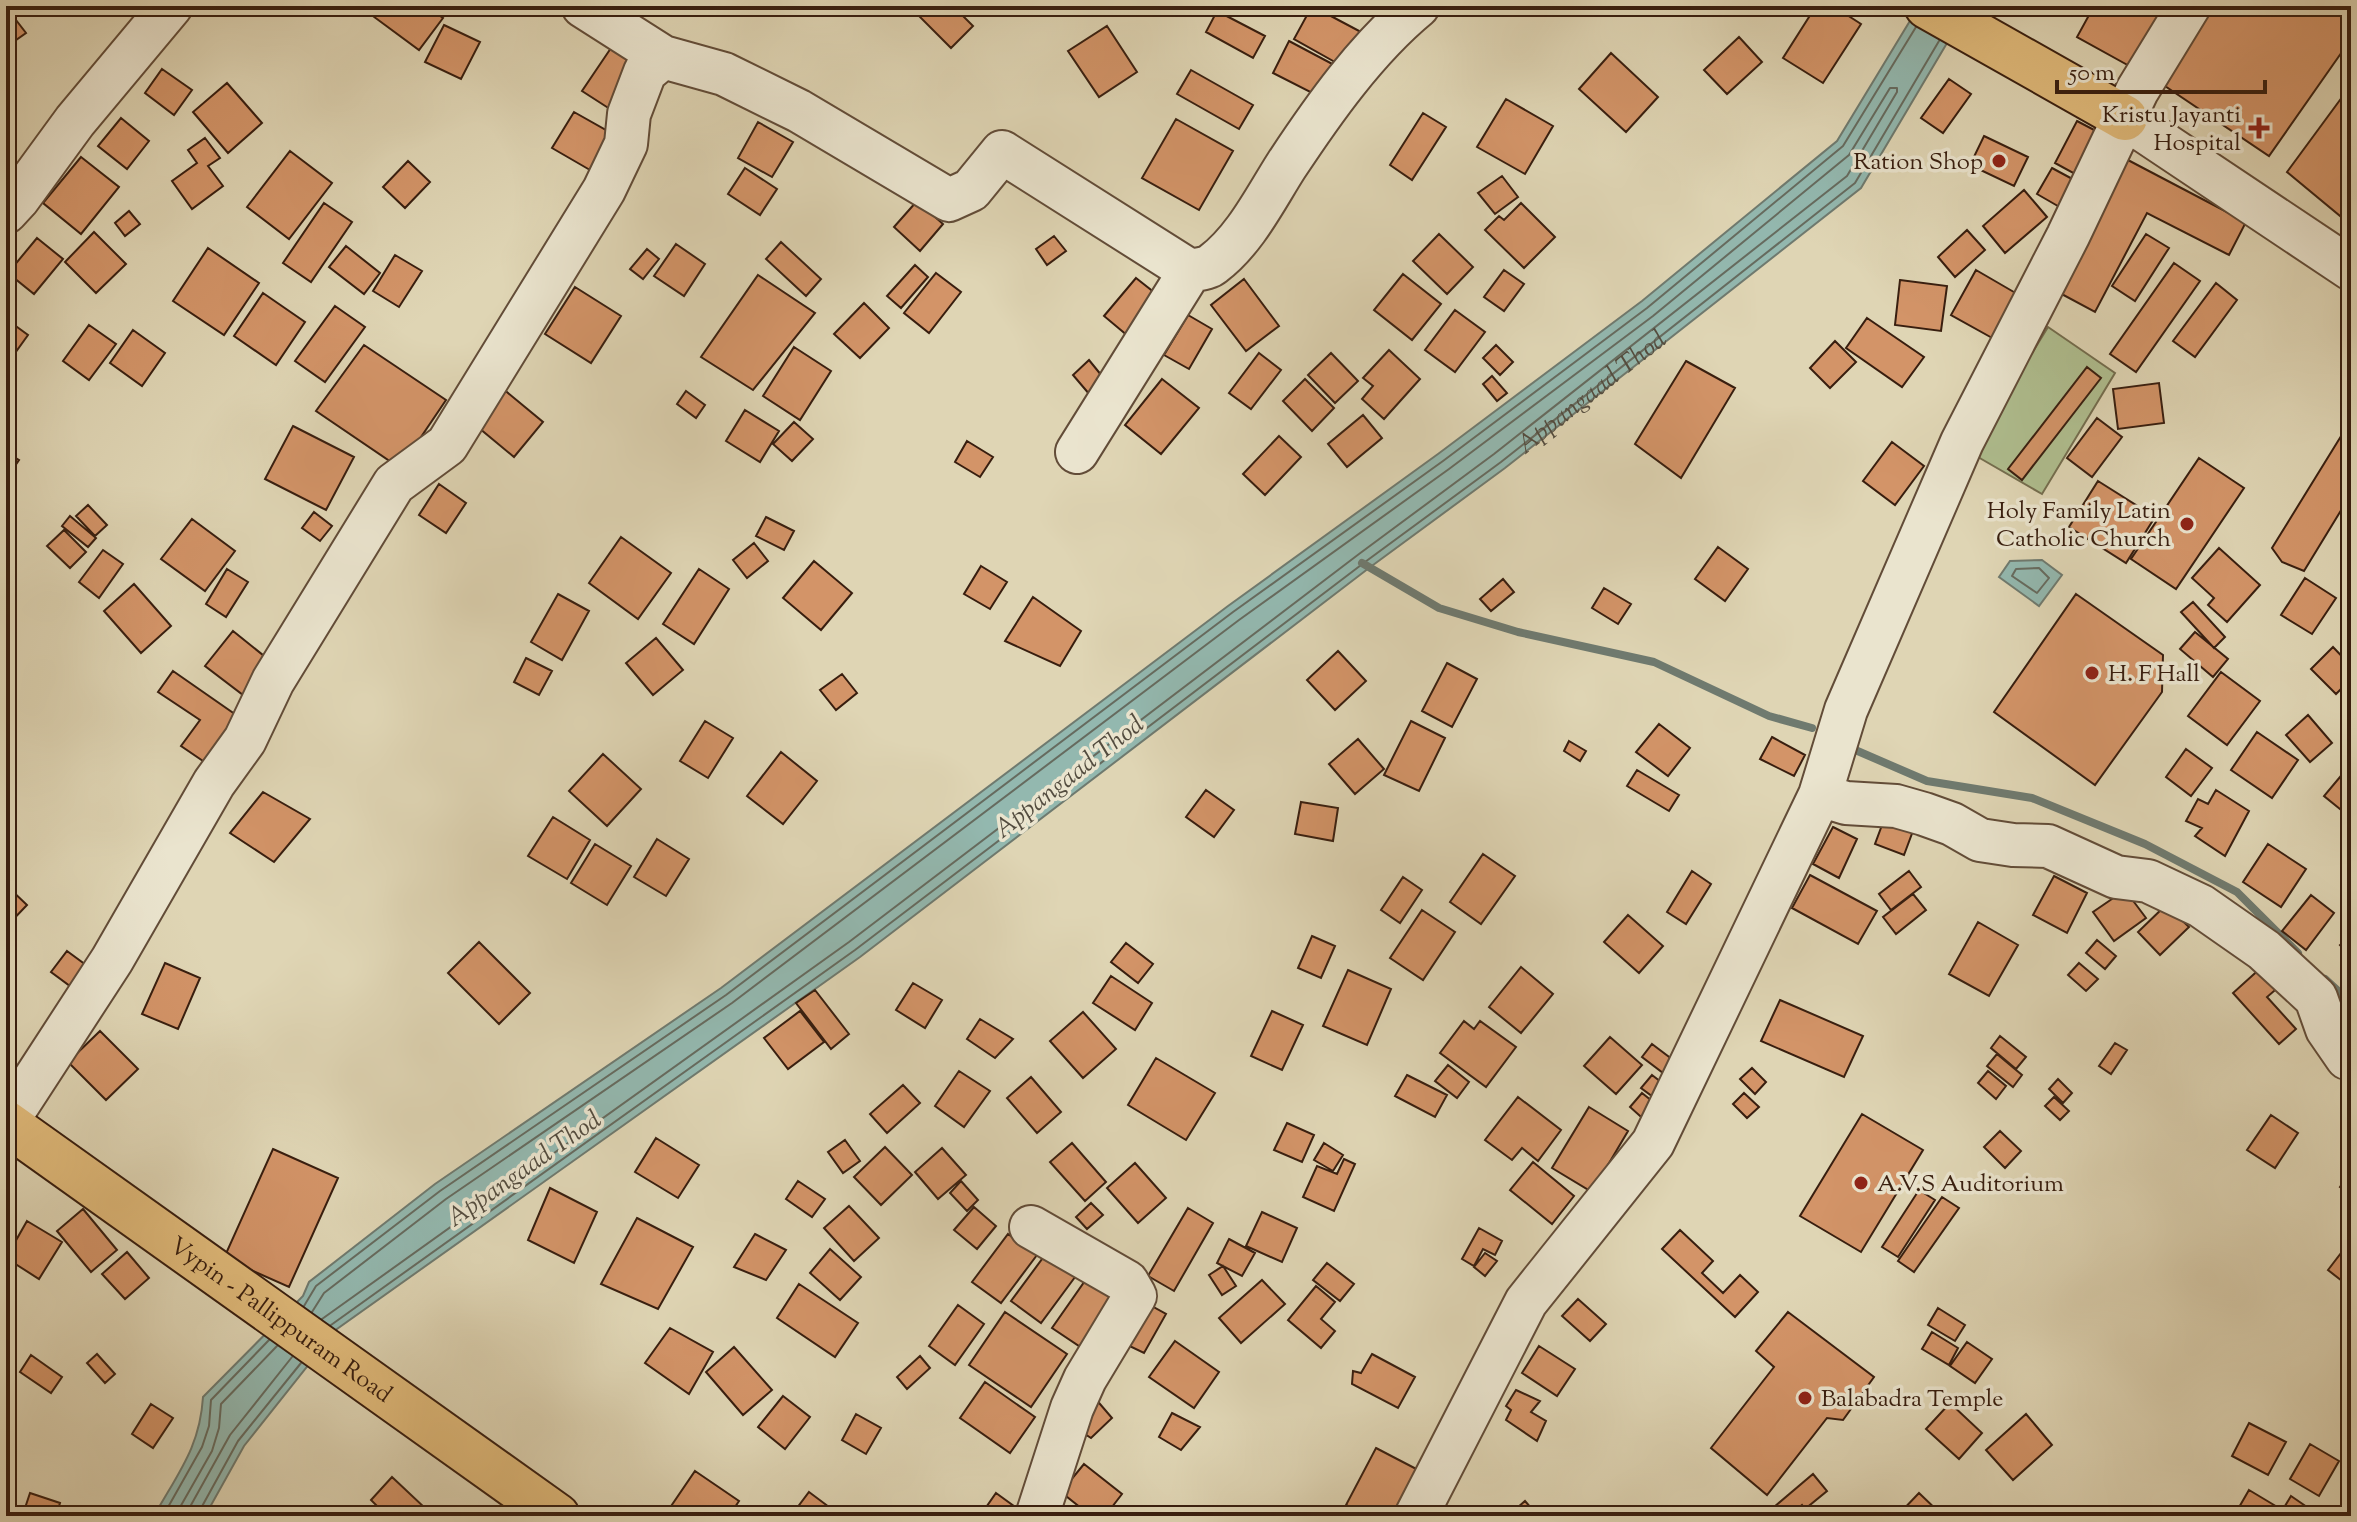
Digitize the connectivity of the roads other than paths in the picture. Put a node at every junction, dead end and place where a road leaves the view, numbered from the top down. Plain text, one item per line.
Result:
1 (171, 6) edge
2 (583, 6) edge
3 (1418, 6) edge
4 (1927, 6) edge
5 (2189, 6) edge
6 (663, 57) junction
7 (2125, 118) junction
8 (6, 212) edge
9 (2351, 269) edge
10 (1190, 271) junction
11 (1077, 452) dead end
12 (1820, 795) junction
13 (2350, 1058) edge
14 (6, 1123) edge
15 (1031, 1227) dead end
16 (557, 1516) edge
17 (1037, 1516) edge
18 (1416, 1516) edge

1 - 8 street
2 - 6 street
3 - 10 street
4 - 7 main road
5 - 7 street
6 - 10 street
6 - 14 street
7 - 9 street
7 - 12 street
10 - 11 street
12 - 13 street
12 - 18 street
14 - 16 main road, Vypin - Pallippuram Road
15 - 17 street

